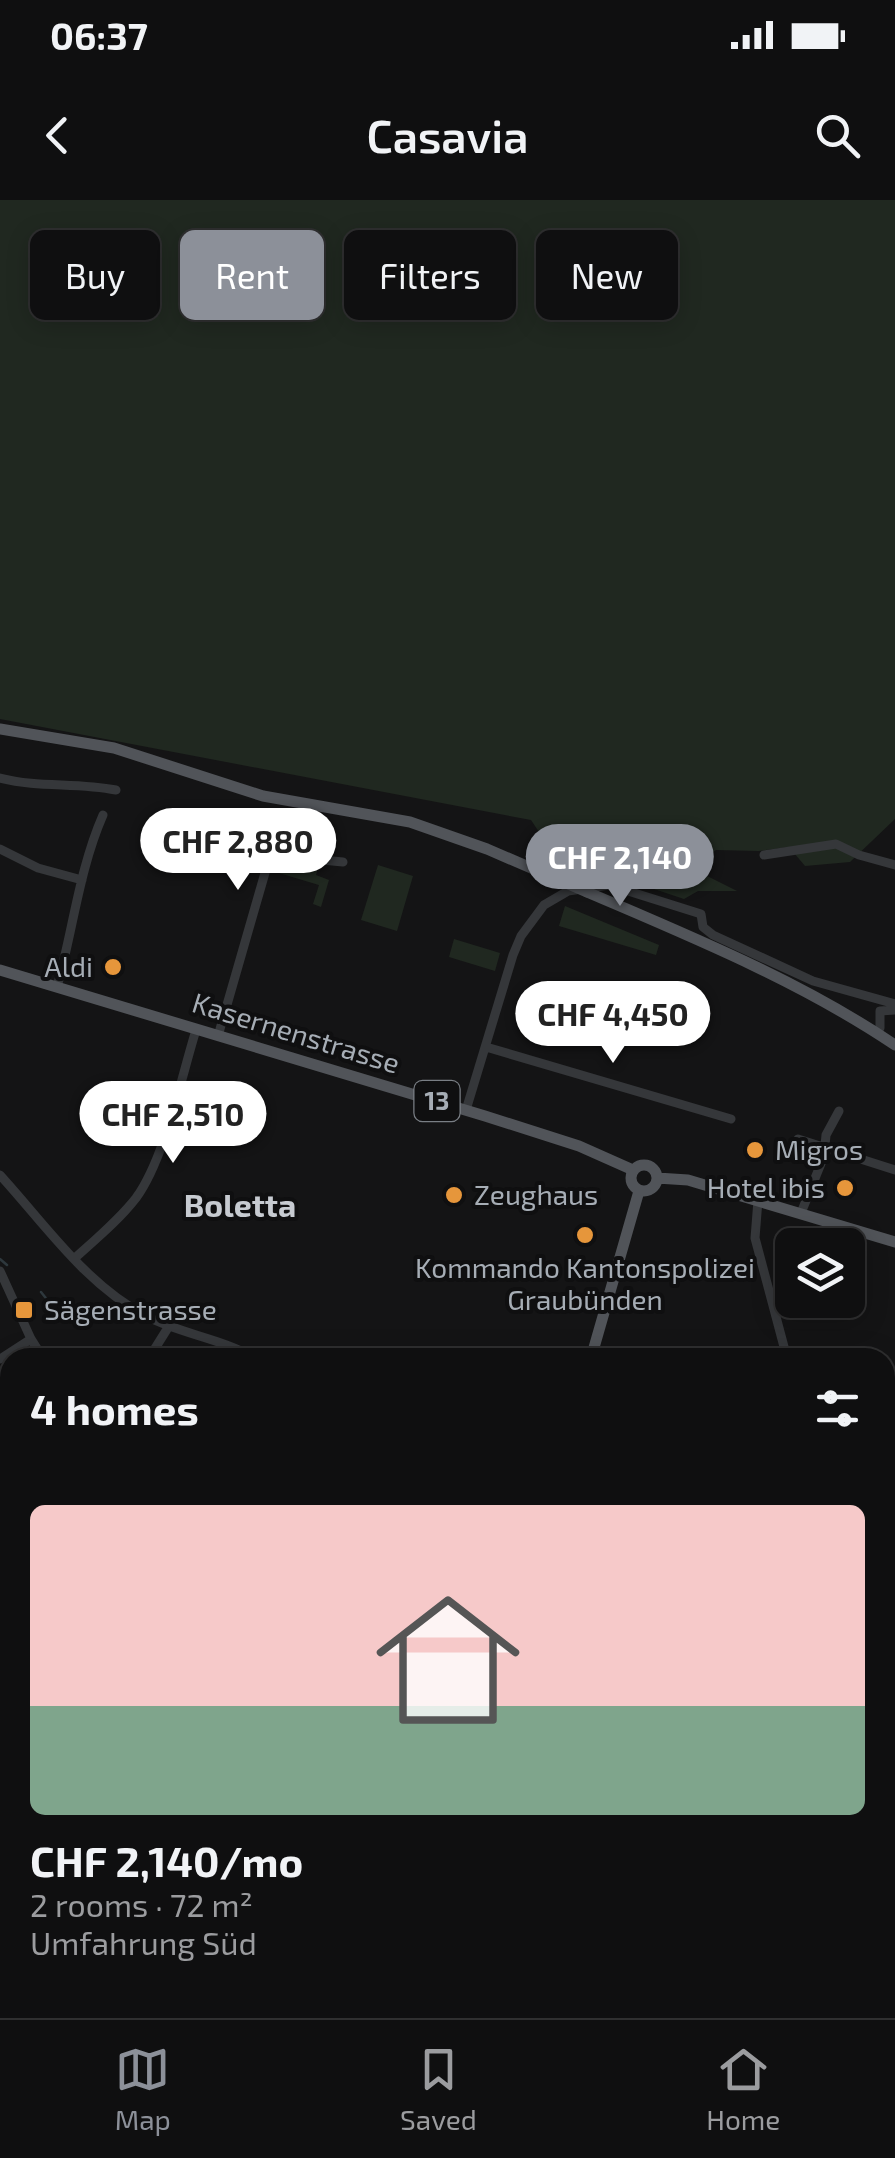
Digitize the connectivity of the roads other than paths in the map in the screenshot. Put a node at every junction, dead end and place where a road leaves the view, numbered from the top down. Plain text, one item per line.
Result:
1 (0, 729) edge
2 (0, 778) edge
3 (116, 790) dead end
4 (103, 815) dead end
5 (0, 848) edge
6 (764, 855) dead end
7 (343, 862) dead end
8 (895, 865) edge
9 (82, 880) junction
10 (0, 970) edge
11 (56, 987) junction
12 (895, 1007) edge
13 (880, 1028) dead end
14 (196, 1030) junction
15 (218, 1036) junction
16 (895, 1045) edge
17 (486, 1047) junction
18 (466, 1110) junction
19 (840, 1111) dead end
20 (731, 1119) dead end
21 (798, 1139) dead end
22 (824, 1149) junction
23 (632, 1170) junction
24 (895, 1170) edge
25 (0, 1175) edge
26 (657, 1178) junction
27 (639, 1191) junction
28 (758, 1200) junction
29 (802, 1213) junction
30 (895, 1242) edge
31 (76, 1258) junction
32 (0, 1272) edge
33 (169, 1326) junction
34 (30, 1339) junction
35 (16, 1348) edge
36 (36, 1348) edge
37 (156, 1348) edge
38 (236, 1348) edge
39 (595, 1348) edge
40 (784, 1348) edge

1 - 16 main road, bridge
2 - 3 street
4 - 9 street
5 - 9 street
6 - 8 street
7 - 15 street
9 - 11 street
10 - 11 main road, Kasernenstrasse / 13
11 - 14 main road, Kasernenstrasse / 13
12 - 13 street
12 - 17 street
14 - 15 main road, Kasernenstrasse / 13
14 - 31 street
15 - 18 main road, Kasernenstrasse / 13
17 - 18 street
17 - 20 street
18 - 23 main road, Kasernenstrasse / 13
19 - 22 street
21 - 22 street
22 - 24 street
22 - 29 street
23 - 26 main road
23 - 27 main road
25 - 31 street
26 - 27 main road
26 - 28 main road
27 - 39 main road
28 - 29 main road
28 - 40 street
29 - 30 main road
31 - 33 street
32 - 34 street
33 - 37 street
33 - 38 street
34 - 35 street
34 - 36 street

